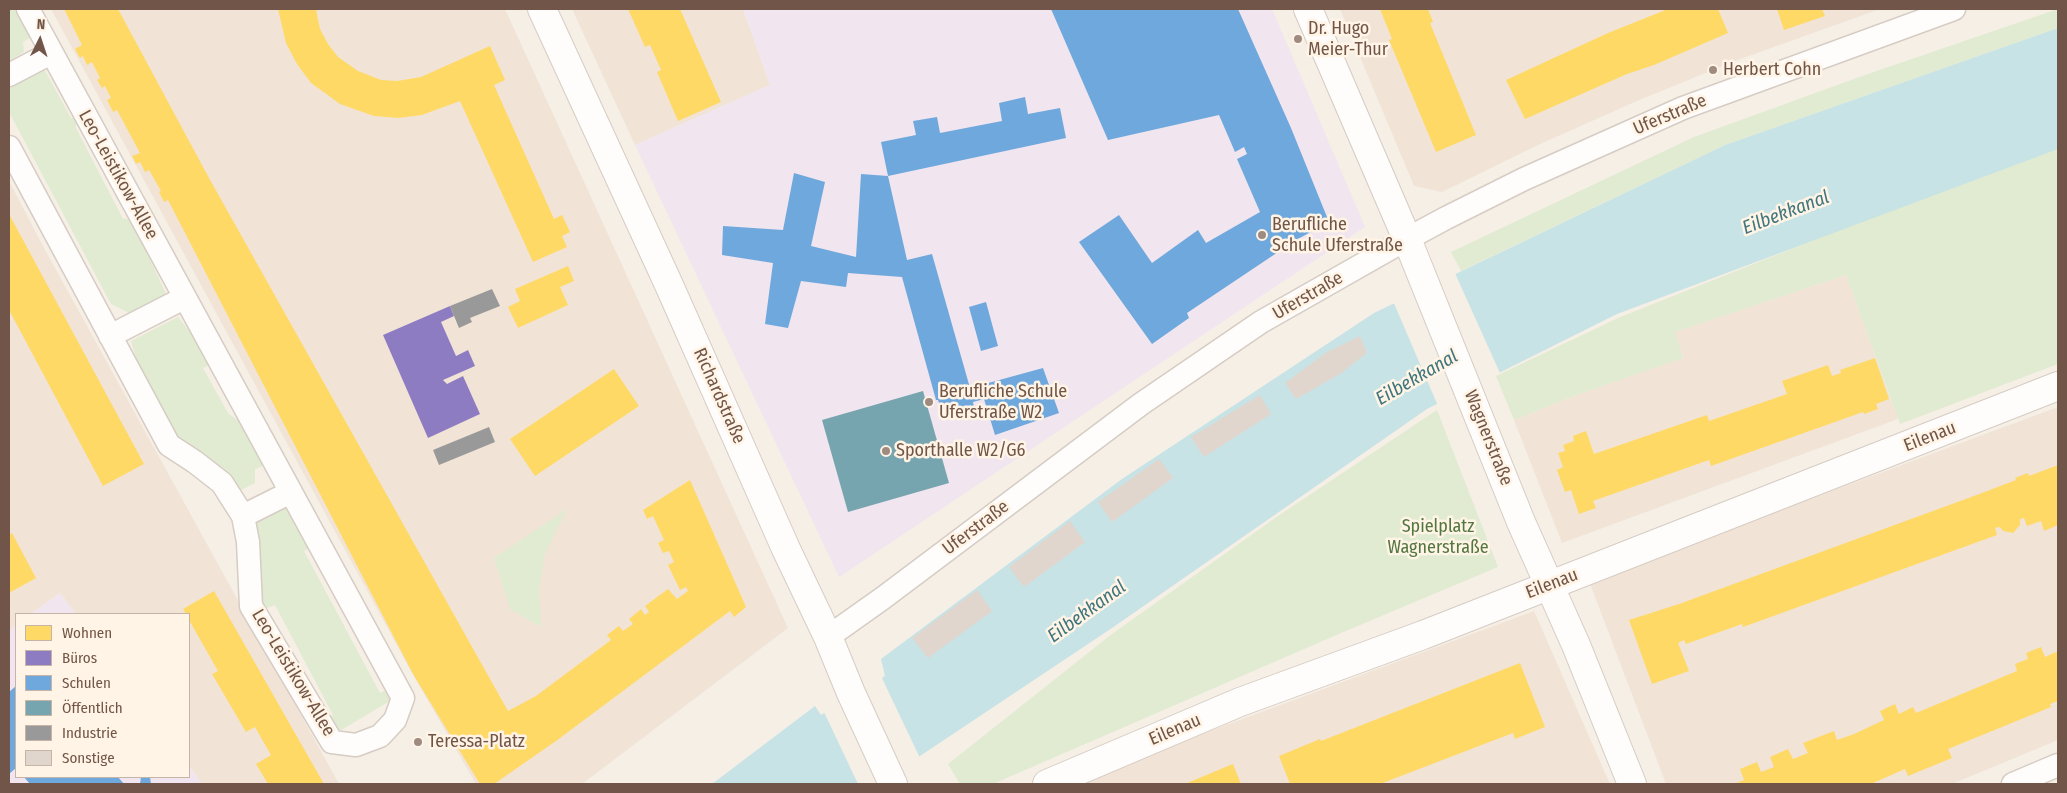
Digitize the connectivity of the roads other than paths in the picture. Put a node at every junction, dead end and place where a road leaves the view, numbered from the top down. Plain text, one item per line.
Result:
1 (28, 9) edge
2 (542, 9) edge
3 (1308, 9) edge
4 (1954, 9) edge
5 (51, 53) junction
6 (9, 75) edge
7 (9, 147) edge
8 (1407, 239) junction
9 (184, 298) junction
10 (110, 336) junction
11 (2058, 386) edge
12 (290, 492) junction
13 (243, 516) junction
14 (1550, 585) junction
15 (828, 637) junction
16 (2058, 765) edge
17 (892, 781) edge
18 (1048, 784) edge
19 (1632, 784) edge
20 (2013, 784) edge

1 - 5 street, Leo-Leistikow-Allee
2 - 15 street, Richardstraße
3 - 8 street, Wagnerstraße
4 - 8 street, Uferstraße
5 - 6 street
5 - 9 street, Leo-Leistikow-Allee
7 - 10 street, Leo-Leistikow-Allee
8 - 14 street, Wagnerstraße
8 - 15 street, Uferstraße
9 - 10 street
9 - 12 street, Leo-Leistikow-Allee
10 - 13 street, Leo-Leistikow-Allee
11 - 14 street, Eilenau
12 - 13 street
12 - 13 street, Leo-Leistikow-Allee
14 - 18 street, Eilenau
14 - 19 street, Wagnerstraße
15 - 17 street, Richardstraße
16 - 20 street

